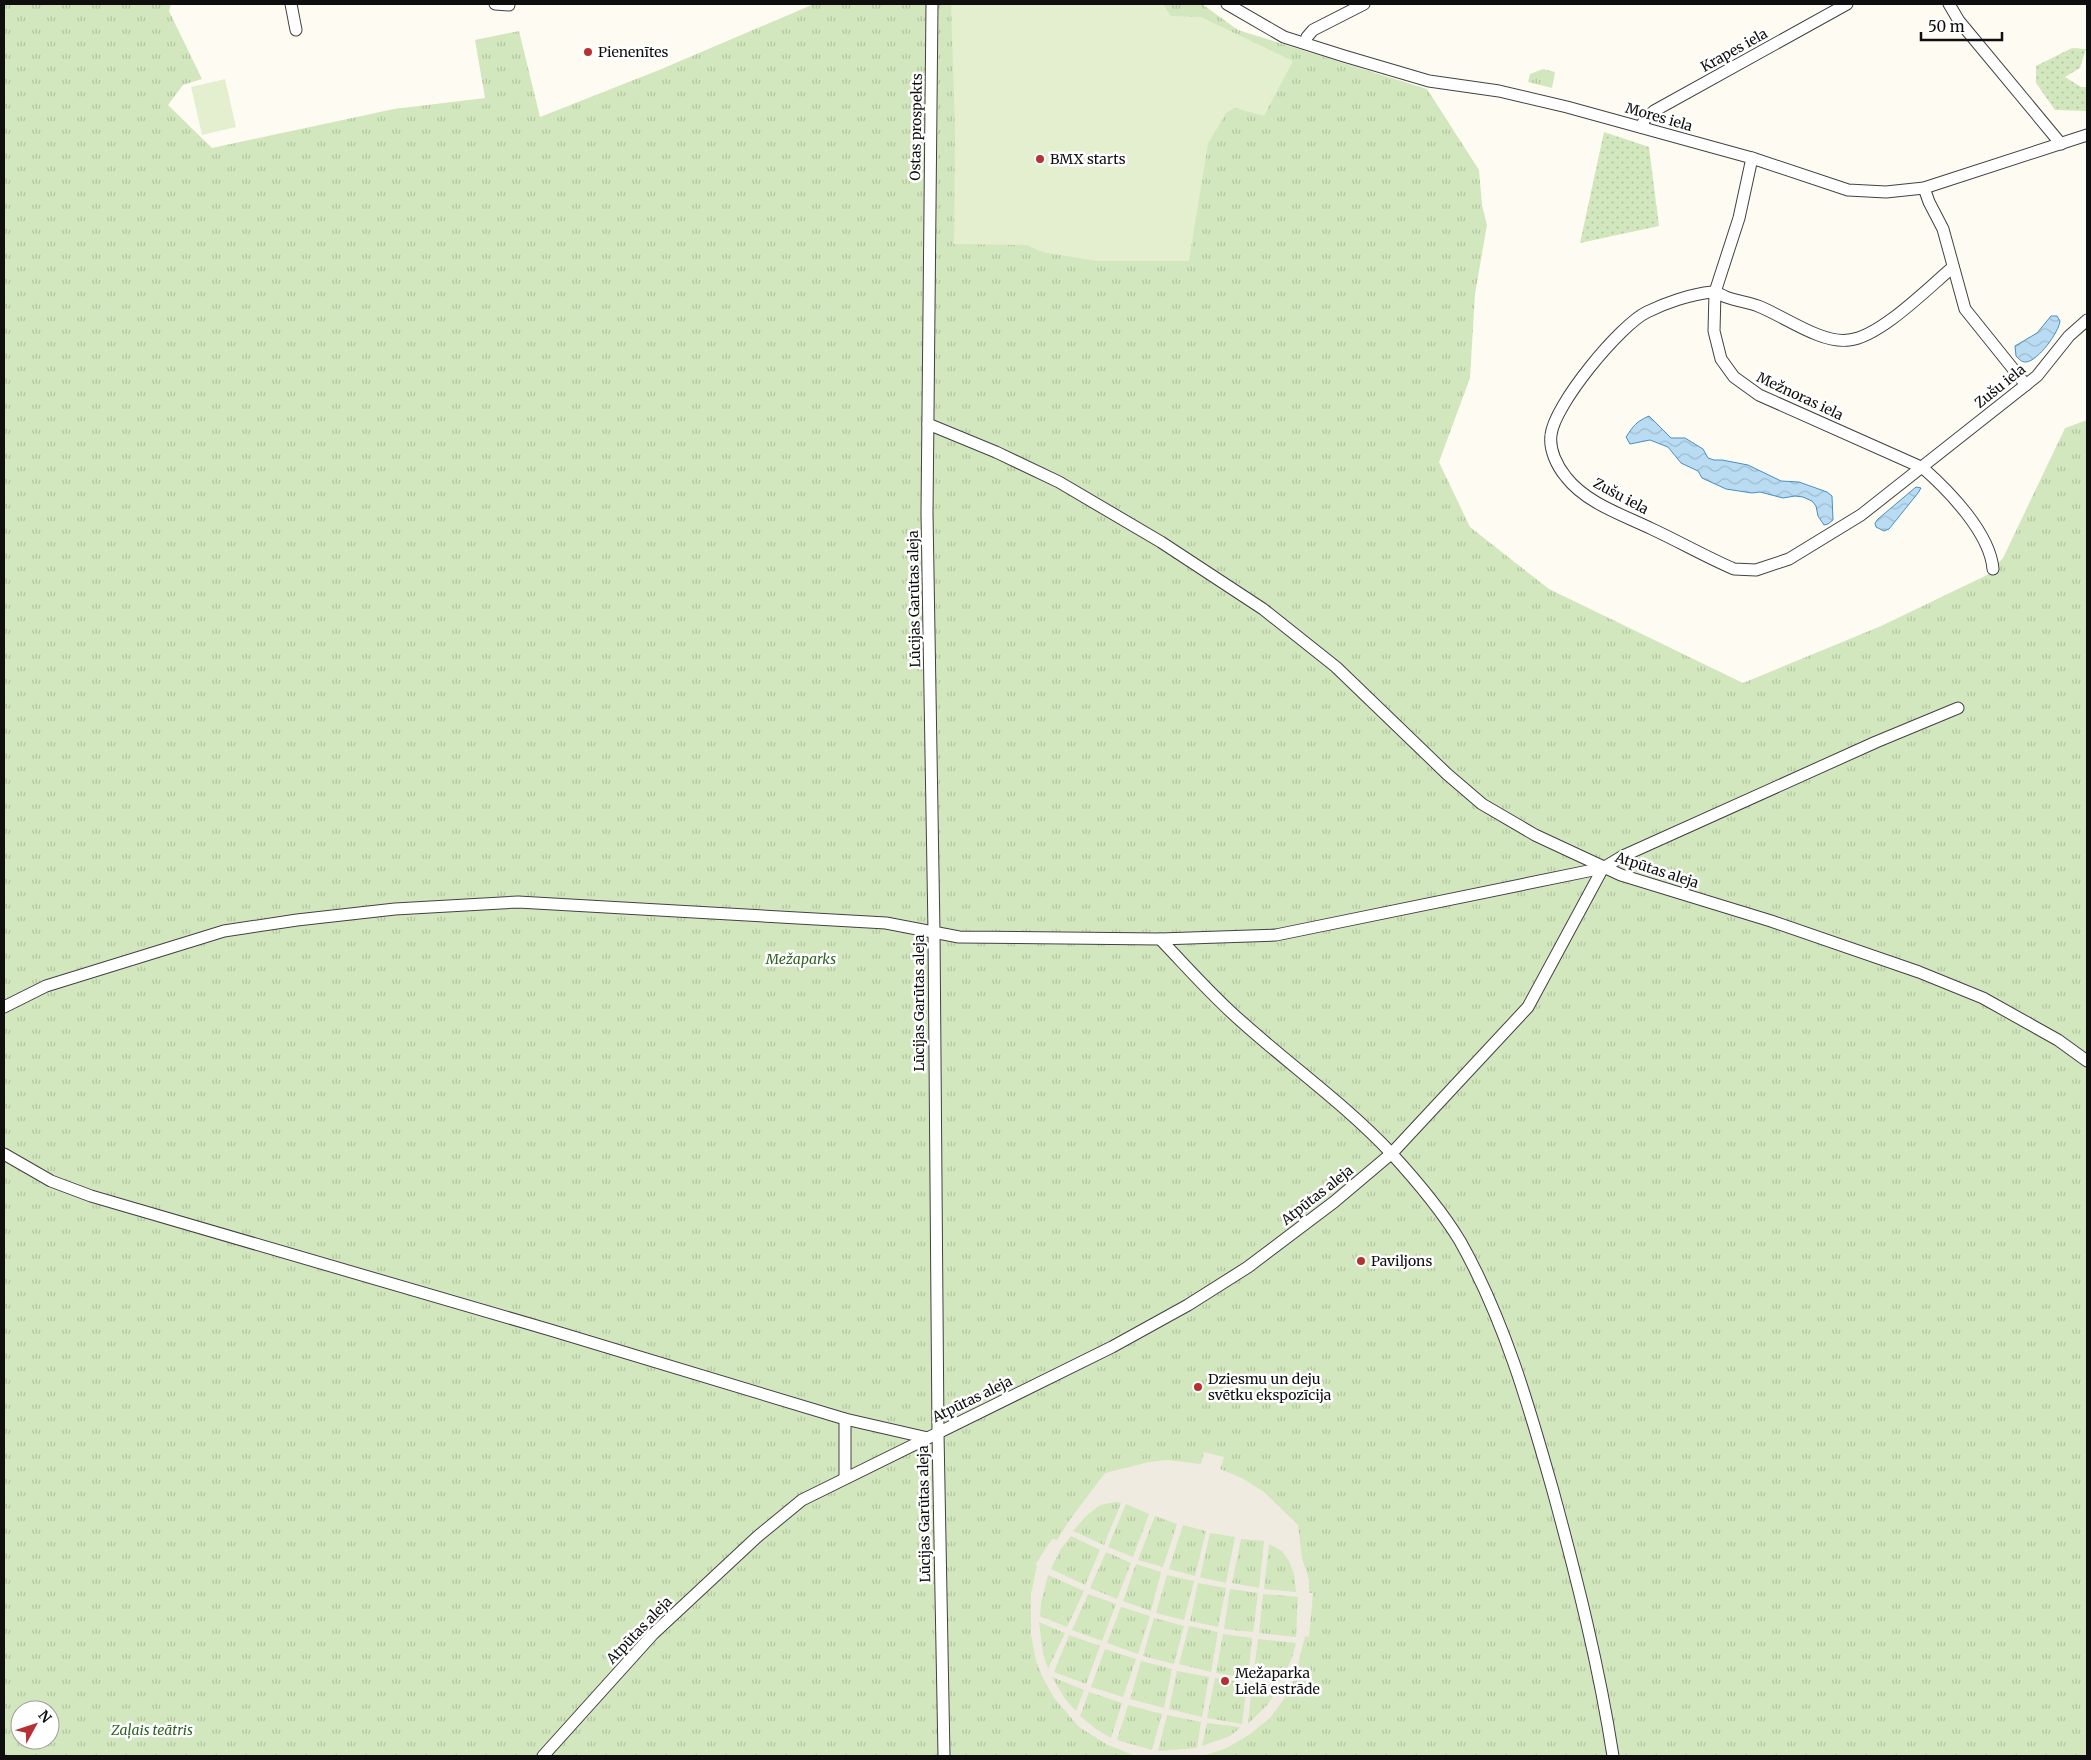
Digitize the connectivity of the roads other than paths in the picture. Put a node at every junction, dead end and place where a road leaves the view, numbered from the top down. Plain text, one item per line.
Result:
1 (291, 4) edge
2 (495, 4) edge
3 (509, 4) edge
4 (932, 4) edge
5 (1226, 4) edge
6 (1364, 4) edge
7 (1847, 4) edge
8 (1949, 4) edge
9 (296, 30) dead end
10 (1305, 43) junction
11 (1641, 127) junction
12 (2087, 135) edge
13 (2062, 144) junction
14 (1752, 158) junction
15 (1924, 188) junction
16 (930, 251) joint
17 (1953, 267) junction
18 (1715, 292) junction
19 (2087, 320) edge
20 (2026, 385) junction
21 (928, 424) junction
22 (1923, 468) junction
23 (1993, 569) dead end
24 (1958, 708) dead end
25 (1603, 868) junction
26 (934, 932) junction
27 (1160, 939) junction
28 (4, 1008) edge
29 (2087, 1061) edge
30 (1392, 1153) junction
31 (4, 1154) edge
32 (845, 1419) junction
33 (933, 1435) junction
34 (845, 1478) junction
35 (543, 1756) edge
36 (944, 1756) edge
37 (1613, 1756) edge

1 - 9 street
2 - 3 street
4 - 16 street, Ostas prospekts
5 - 10 street, Mores iela
6 - 10 street
7 - 11 street, Krapes iela
8 - 13 street
10 - 11 street, Mores iela
11 - 14 street, Mores iela
12 - 13 street, Mores iela
13 - 15 street, Mores iela
14 - 15 street, Mores iela
14 - 18 street, Mežnoras iela
15 - 17 street
16 - 21 street, Lūcijas Garūtas aleja
17 - 18 street
17 - 20 street
18 - 22 street, Mežnoras iela
18 - 22 street, Zušu iela
19 - 20 street, Zušu iela
20 - 22 street, Zušu iela
21 - 25 street
21 - 26 street, Lūcijas Garūtas aleja
22 - 23 street, Mežnoras iela
24 - 25 street
25 - 27 street
25 - 29 street, Atpūtas aleja
25 - 30 street, Atpūtas aleja
26 - 27 street
26 - 28 street
26 - 33 street, Lūcijas Garūtas aleja
27 - 30 street
30 - 33 street, Atpūtas aleja
30 - 37 street
31 - 32 street
32 - 33 street
32 - 34 street
33 - 34 street, Atpūtas aleja
33 - 36 street, Lūcijas Garūtas aleja
34 - 35 street, Atpūtas aleja

